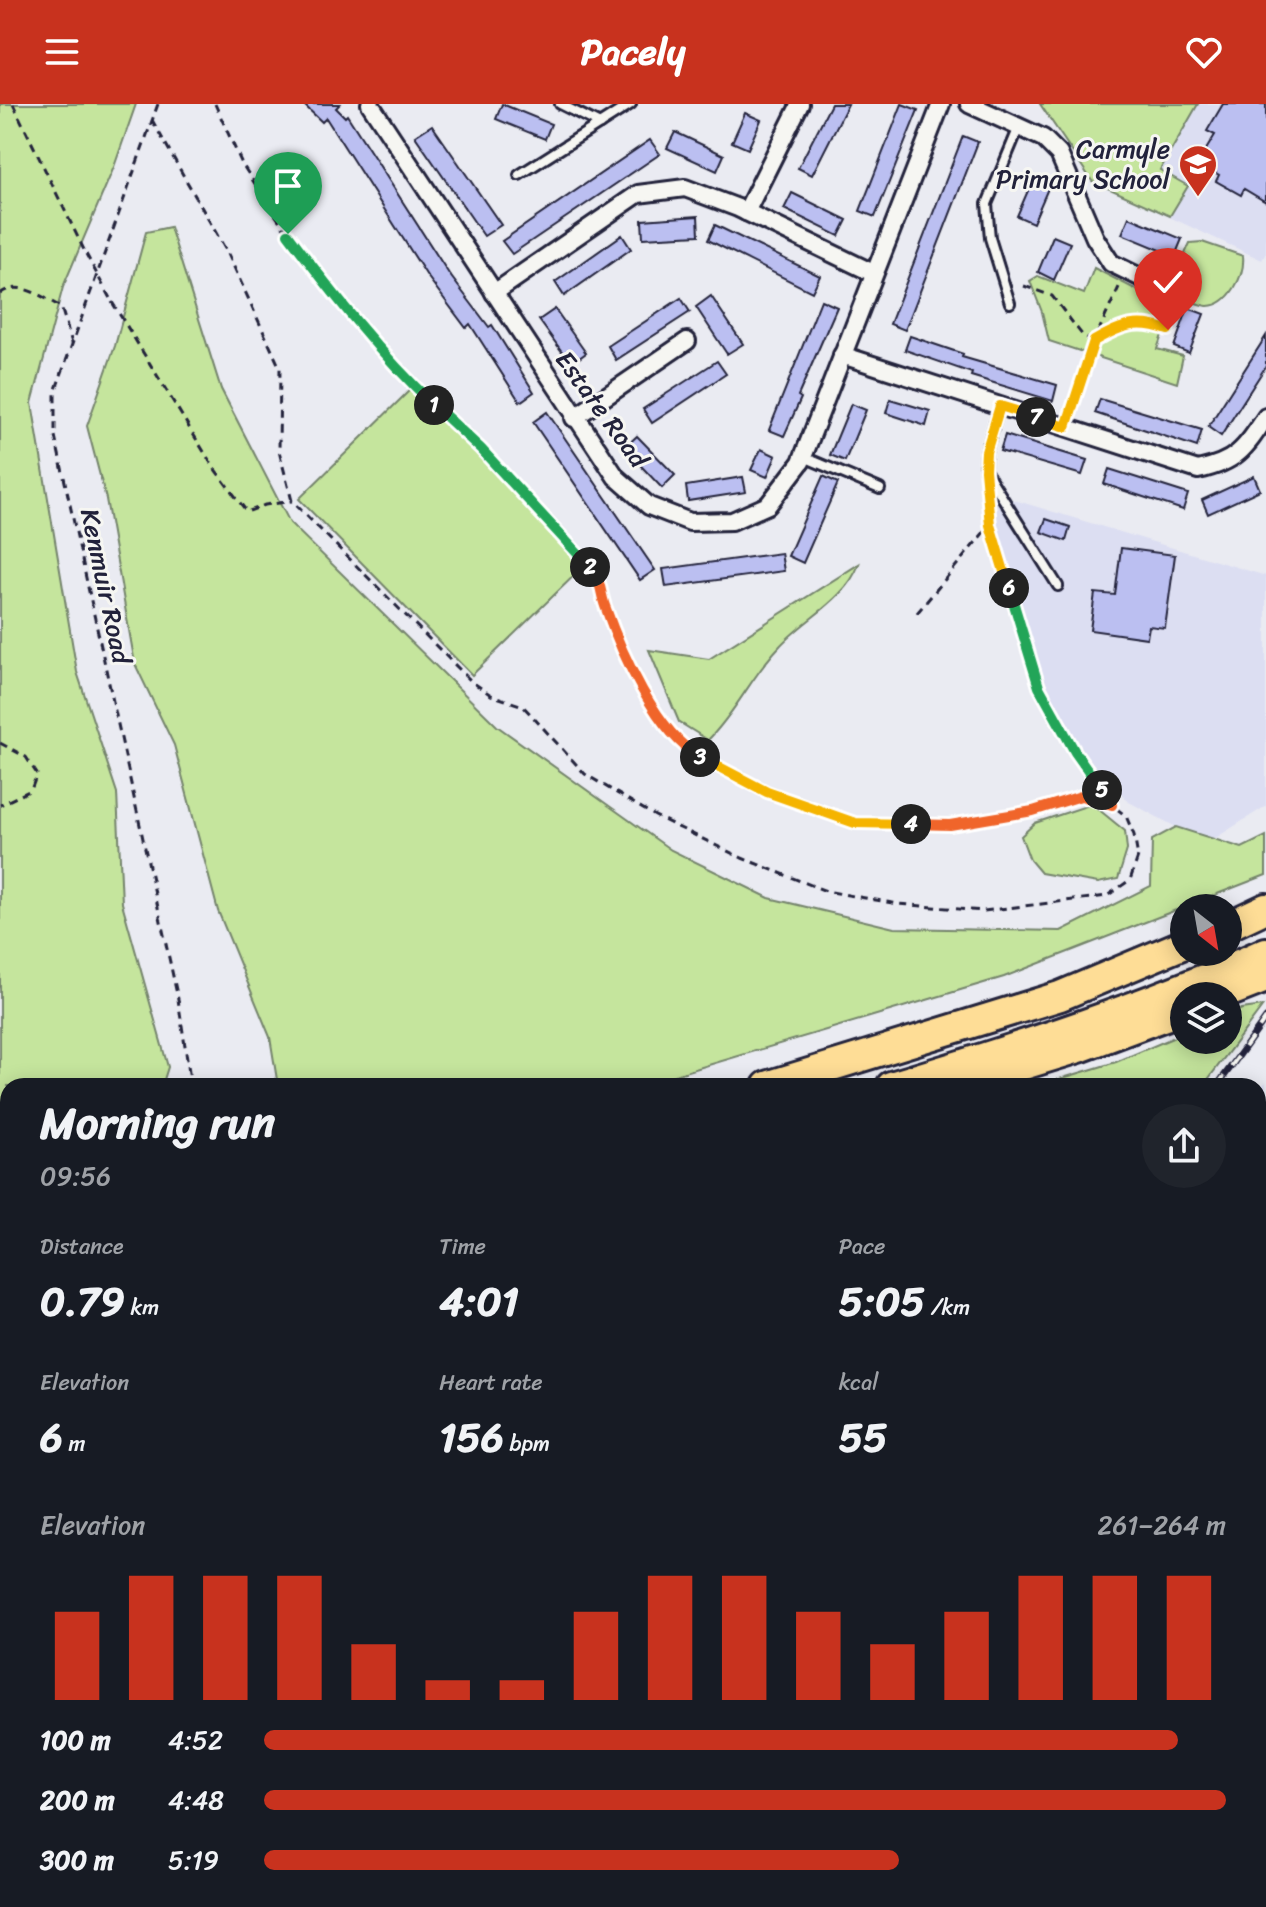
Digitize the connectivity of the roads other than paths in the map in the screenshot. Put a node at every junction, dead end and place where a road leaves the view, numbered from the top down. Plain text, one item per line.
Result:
1 (370, 104) edge
2 (560, 104) edge
3 (631, 104) edge
4 (800, 104) edge
5 (941, 104) edge
6 (969, 104) edge
7 (600, 124) junction
8 (1019, 127) junction
9 (519, 175) dead end
10 (746, 212) junction
11 (873, 273) junction
12 (1154, 284) road end
13 (494, 293) junction
14 (1010, 303) dead end
15 (687, 341) dead end
16 (842, 355) junction
17 (1000, 406) junction
18 (1266, 417) edge
19 (574, 418) junction
20 (804, 457) junction
21 (880, 489) dead end
22 (1058, 586) dead end
23 (1266, 908) edge
24 (1242, 919) edge
25 (1170, 950) edge
26 (1247, 974) edge
27 (1170, 1014) edge
28 (793, 1078) edge
29 (916, 1078) edge
30 (979, 1078) edge

1 - 13 street, Estate Road
2 - 7 lane
3 - 7 lane
4 - 10 street
5 - 11 street, Estate Road
6 - 8 street
7 - 9 lane
8 - 12 street
8 - 14 lane
10 - 11 street
10 - 13 street
11 - 16 street, Estate Road
13 - 19 street, Estate Road
15 - 19 street
16 - 17 street
16 - 20 street, Estate Road
17 - 18 street
17 - 22 lane
19 - 20 street, Estate Road
20 - 21 lane
23 - 24 highway
25 - 28 highway
26 - 29 highway
27 - 30 highway

